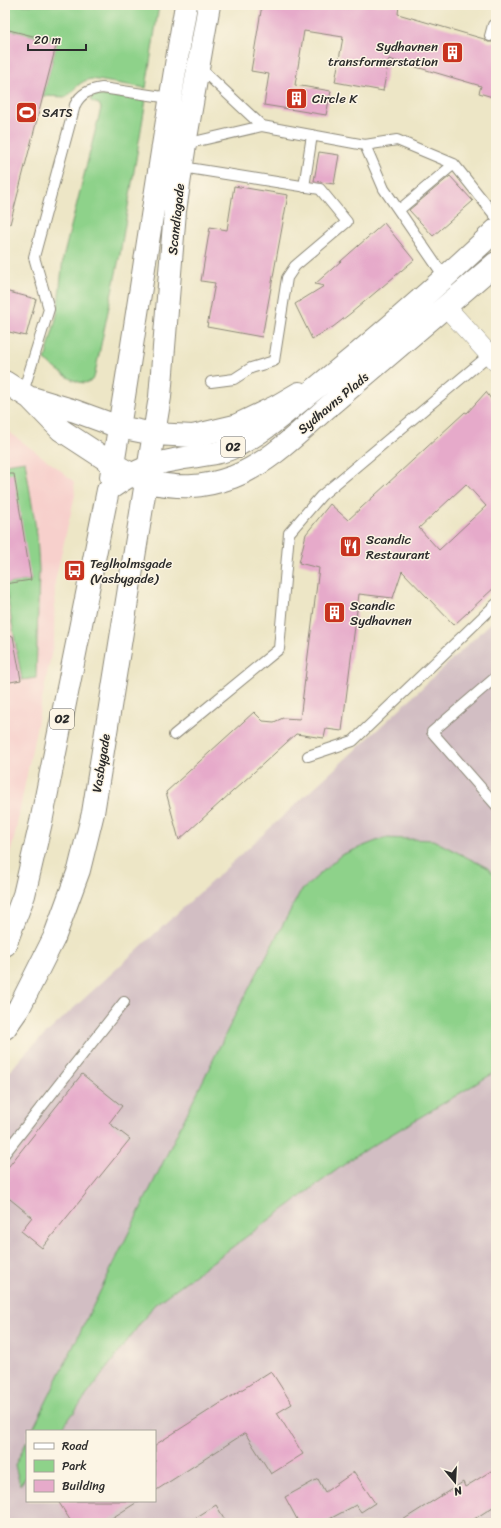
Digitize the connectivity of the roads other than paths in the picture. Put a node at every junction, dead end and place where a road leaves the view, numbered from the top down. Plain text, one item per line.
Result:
1 (186, 5) edge
2 (210, 5) edge
3 (496, 26) edge
4 (490, 36) dead end
5 (198, 66) junction
6 (170, 98) junction
7 (262, 126) junction
8 (312, 135) junction
9 (185, 144) junction
10 (365, 145) junction
11 (454, 164) junction
12 (182, 167) junction
13 (304, 187) junction
14 (399, 210) junction
15 (496, 217) edge
16 (496, 230) edge
17 (496, 263) edge
18 (445, 278) junction
19 (446, 307) junction
20 (492, 359) edge
21 (341, 368) junction
22 (211, 382) dead end
23 (19, 390) edge
24 (119, 427) junction
25 (154, 434) junction
26 (135, 472) junction
27 (496, 604) edge
28 (496, 676) edge
29 (174, 734) dead end
30 (308, 756) dead end
31 (496, 805) edge
32 (5, 945) edge
33 (124, 1002) dead end
34 (5, 1028) edge
35 (5, 1153) edge

1 - 6 main road, Scandiagade
2 - 5 main road, Scandiagade
3 - 4 lane
5 - 7 lane
5 - 9 main road, Scandiagade
6 - 23 lane
6 - 24 main road, Scandiagade
7 - 8 lane
7 - 9 lane
8 - 10 lane
8 - 13 lane
9 - 12 main road, Scandiagade
10 - 11 lane
10 - 14 lane
11 - 14 lane
11 - 15 lane
12 - 13 lane
12 - 25 main road, Scandiagade
13 - 22 lane
14 - 18 lane
16 - 18 main road, Sydhavns Plads / O2
17 - 19 main road, Sydhavns Plads / O2
18 - 21 main road, Sydhavns Plads / O2
19 - 20 street
19 - 26 main road, Sydhavns Plads / O2
20 - 29 lane
21 - 25 main road
21 - 26 main road, O2
23 - 24 main road
23 - 26 main road
24 - 25 main road
24 - 26 main road, Scandiagade
25 - 26 main road, Scandiagade
26 - 32 main road, O2
26 - 34 main road, Vasbygade
27 - 30 lane
28 - 31 lane
33 - 35 lane

